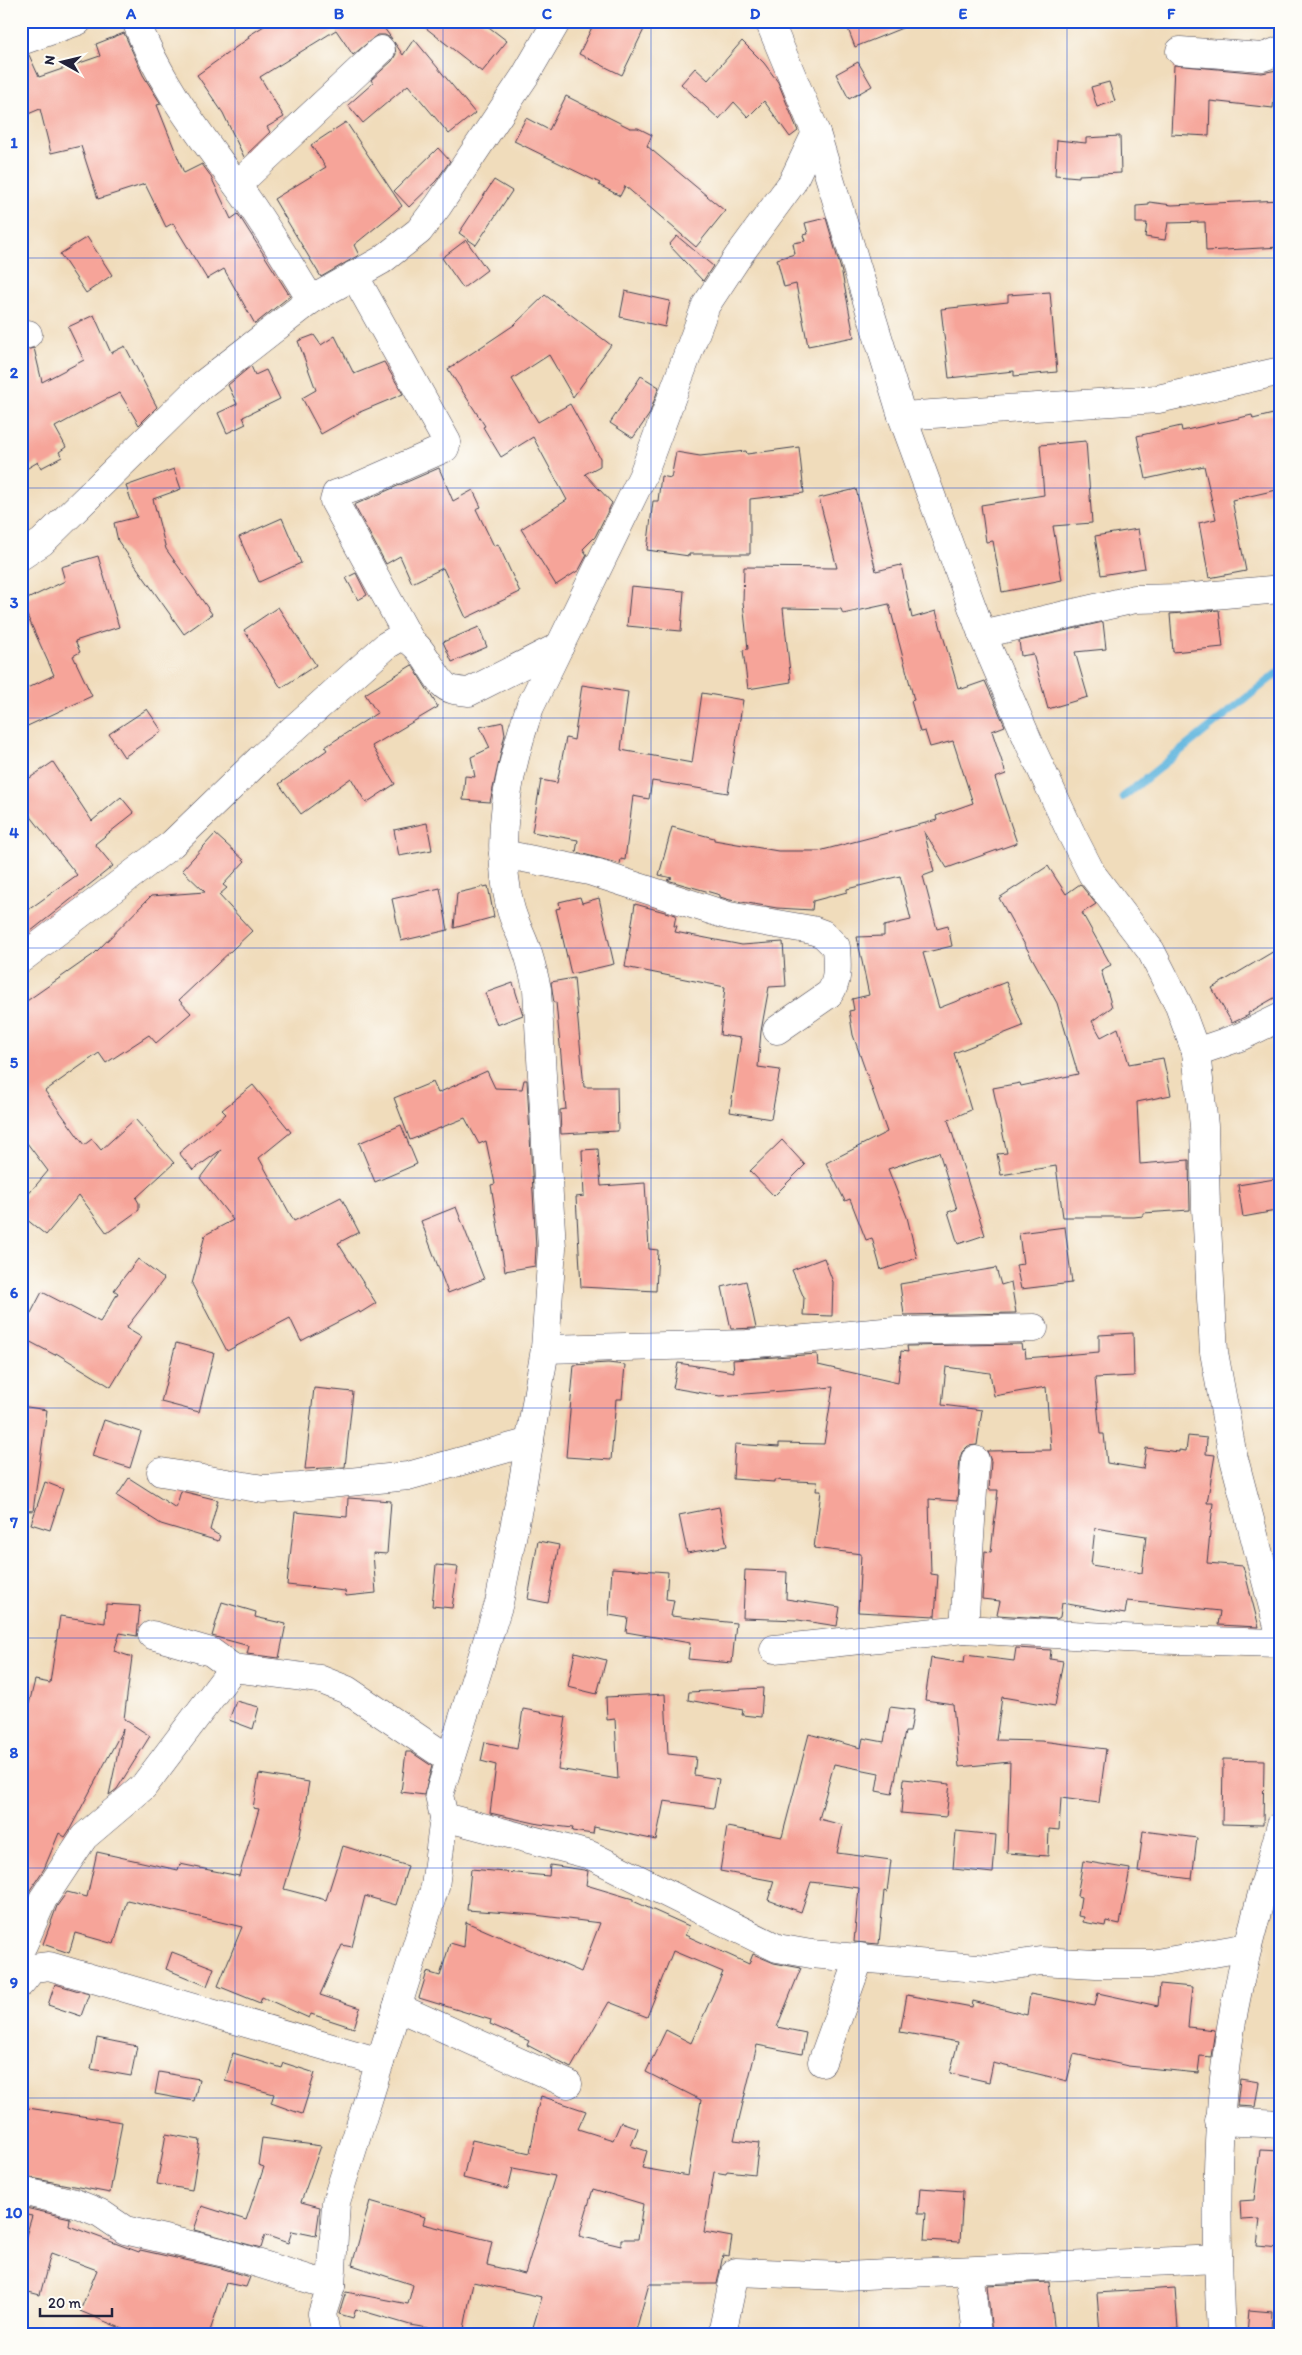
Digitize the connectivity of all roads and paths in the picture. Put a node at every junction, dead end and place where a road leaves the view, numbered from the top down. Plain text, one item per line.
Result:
1 (78, 21) edge
2 (136, 21) edge
3 (557, 21) edge
4 (769, 21) edge
5 (21, 41) edge
6 (381, 50) dead end
7 (1281, 50) edge
8 (1180, 51) dead end
9 (816, 134) junction
10 (237, 185) junction
11 (354, 275) junction
12 (311, 300) junction
13 (1281, 371) edge
14 (902, 416) junction
15 (21, 556) edge
16 (1281, 589) edge
17 (982, 634) junction
18 (410, 640) junction
19 (560, 646) junction
20 (502, 854) junction
21 (21, 959) edge
22 (1281, 1017) edge
23 (776, 1030) dead end
24 (1196, 1052) junction
25 (1034, 1328) dead end
26 (545, 1349) junction
27 (530, 1442) junction
28 (975, 1460) dead end
29 (161, 1472) dead end
30 (1271, 1556) edge
31 (964, 1629) junction
32 (152, 1635) dead end
33 (1281, 1638) edge
34 (1281, 1643) edge
35 (774, 1649) dead end
36 (233, 1668) junction
37 (449, 1759) junction
38 (444, 1817) junction
39 (1281, 1825) edge
40 (1248, 1947) junction
41 (860, 1957) junction
42 (25, 1960) edge
43 (397, 2007) junction
44 (380, 2062) junction
45 (822, 2062) dead end
46 (568, 2084) dead end
47 (1219, 2120) junction
48 (1281, 2124) edge
49 (21, 2191) edge
50 (1217, 2259) junction
51 (969, 2271) junction
52 (331, 2286) junction
53 (326, 2334) edge
54 (722, 2334) edge
55 (977, 2334) edge
56 (1221, 2334) edge

1 - 5 street
2 - 10 street
3 - 11 street
4 - 9 street
6 - 10 street
7 - 8 street
9 - 14 street
9 - 19 street
10 - 12 street
11 - 12 street
11 - 18 street
12 - 15 street
13 - 14 street
14 - 17 street
16 - 17 street
17 - 24 street
18 - 19 street
18 - 21 street
19 - 20 street
20 - 23 street
20 - 26 street
22 - 24 street
24 - 30 street
25 - 26 street
26 - 27 street
27 - 29 street
27 - 37 street
28 - 31 street
30 - 33 street
31 - 34 street
31 - 35 street
32 - 36 street
36 - 37 street
36 - 42 street
37 - 38 street
38 - 41 street
38 - 43 street
39 - 40 street
40 - 41 street
40 - 47 street
41 - 45 street
42 - 44 street
43 - 44 street
43 - 46 street
44 - 52 street
47 - 48 street
47 - 50 street
49 - 52 street
50 - 51 street
50 - 56 street
51 - 54 street
51 - 55 street
52 - 53 street

